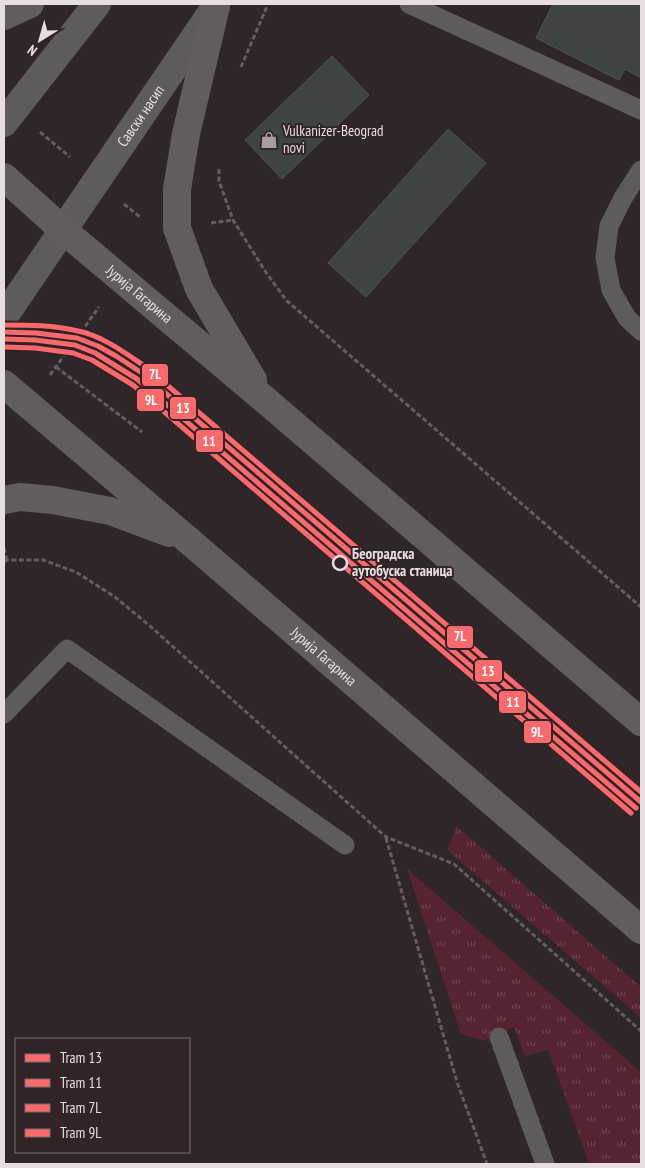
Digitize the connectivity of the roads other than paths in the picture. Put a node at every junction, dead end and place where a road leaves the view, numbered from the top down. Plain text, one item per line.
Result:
1 (30, 4) edge
2 (97, 4) edge
3 (409, 4) edge
4 (216, 5) edge
5 (4, 16) edge
6 (641, 110) edge
7 (4, 123) edge
8 (641, 170) edge
9 (4, 177) edge
10 (63, 230) junction
11 (4, 316) edge
12 (641, 331) edge
13 (4, 384) edge
14 (264, 399) junction
15 (4, 500) edge
16 (188, 540) junction
17 (4, 714) edge
18 (641, 722) edge
19 (345, 845) dead end
20 (641, 930) edge
21 (499, 1036) dead end
22 (545, 1164) edge

1 - 5 main road
2 - 7 street
3 - 6 lane
4 - 10 street, Савски насип
4 - 14 main road
8 - 12 lane
9 - 10 main road, Јурија Гагарина
10 - 11 street, Савски насип
10 - 14 main road, Јурија Гагарина
13 - 16 main road, Јурија Гагарина
14 - 18 main road, Јурија Гагарина
15 - 16 main road
16 - 20 main road, Јурија Гагарина
17 - 19 lane
21 - 22 lane

